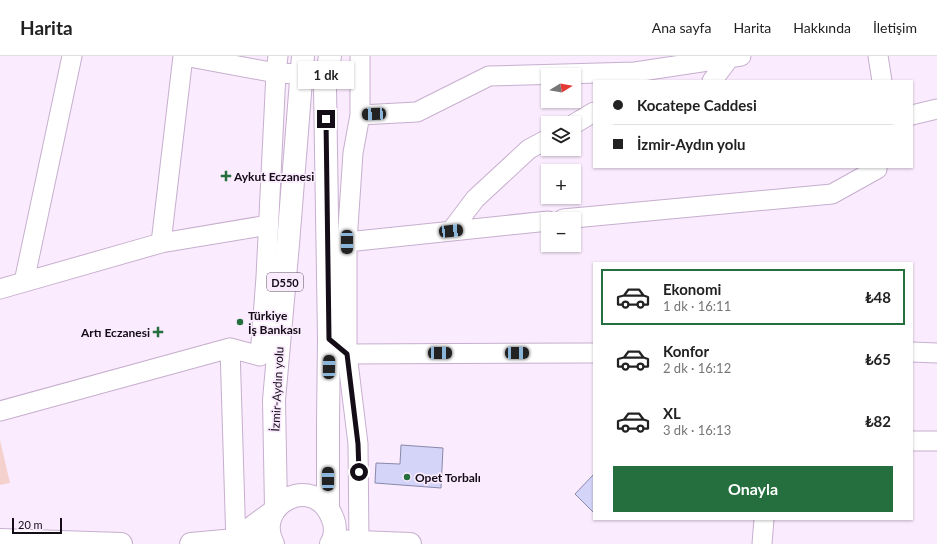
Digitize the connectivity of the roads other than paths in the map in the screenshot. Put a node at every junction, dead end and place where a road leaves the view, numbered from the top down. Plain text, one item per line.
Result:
1 (72, 56) edge
2 (184, 56) edge
3 (330, 56) edge
4 (360, 56) edge
5 (734, 56) edge
6 (878, 56) edge
7 (277, 64) edge
8 (302, 65) edge
9 (713, 80) edge
10 (882, 80) edge
11 (937, 109) edge
12 (593, 113) edge
13 (913, 114) edge
14 (360, 115) junction
15 (581, 120) edge
16 (541, 142) edge
17 (876, 168) edge
18 (581, 217) edge
19 (541, 222) edge
20 (268, 225) junction
21 (451, 231) junction
22 (347, 242) junction
23 (161, 243) junction
24 (24, 282) junction
25 (0, 289) edge
26 (329, 339) junction
27 (230, 348) junction
28 (913, 352) edge
29 (593, 353) edge
30 (937, 353) edge
31 (347, 354) junction
32 (0, 411) edge
33 (913, 441) edge
34 (937, 441) edge
35 (328, 508) junction
36 (274, 510) junction
37 (764, 520) edge
38 (0, 540) edge
39 (236, 542) edge
40 (39, 543) edge
41 (332, 543) edge
42 (360, 543) edge
43 (121, 544) edge
44 (191, 544) edge
45 (257, 544) edge
46 (273, 544) edge
47 (410, 544) edge
48 (762, 544) edge

1 - 24 street
2 - 7 street
2 - 23 street
3 - 26 main road
4 - 14 street
5 - 9 street
5 - 14 street
6 - 10 street
7 - 8 street
7 - 20 street
8 - 36 main road, İzmir-Aydın yolu / D550
11 - 13 street
12 - 15 street
14 - 22 street
16 - 21 street
17 - 18 street
19 - 21 street
20 - 23 street
20 - 27 street
21 - 22 street
22 - 31 street
23 - 24 street
24 - 25 street
26 - 31 street
26 - 35 main road
27 - 32 street
27 - 39 street
28 - 30 street
29 - 31 street
31 - 42 street
33 - 34 street
35 - 36 main road
35 - 41 main road
36 - 39 main road
36 - 46 main road, İzmir-Aydın yolu
37 - 48 street
38 - 40 main road
39 - 44 main road
39 - 45 main road
40 - 43 main road
41 - 42 main road
42 - 47 main road

